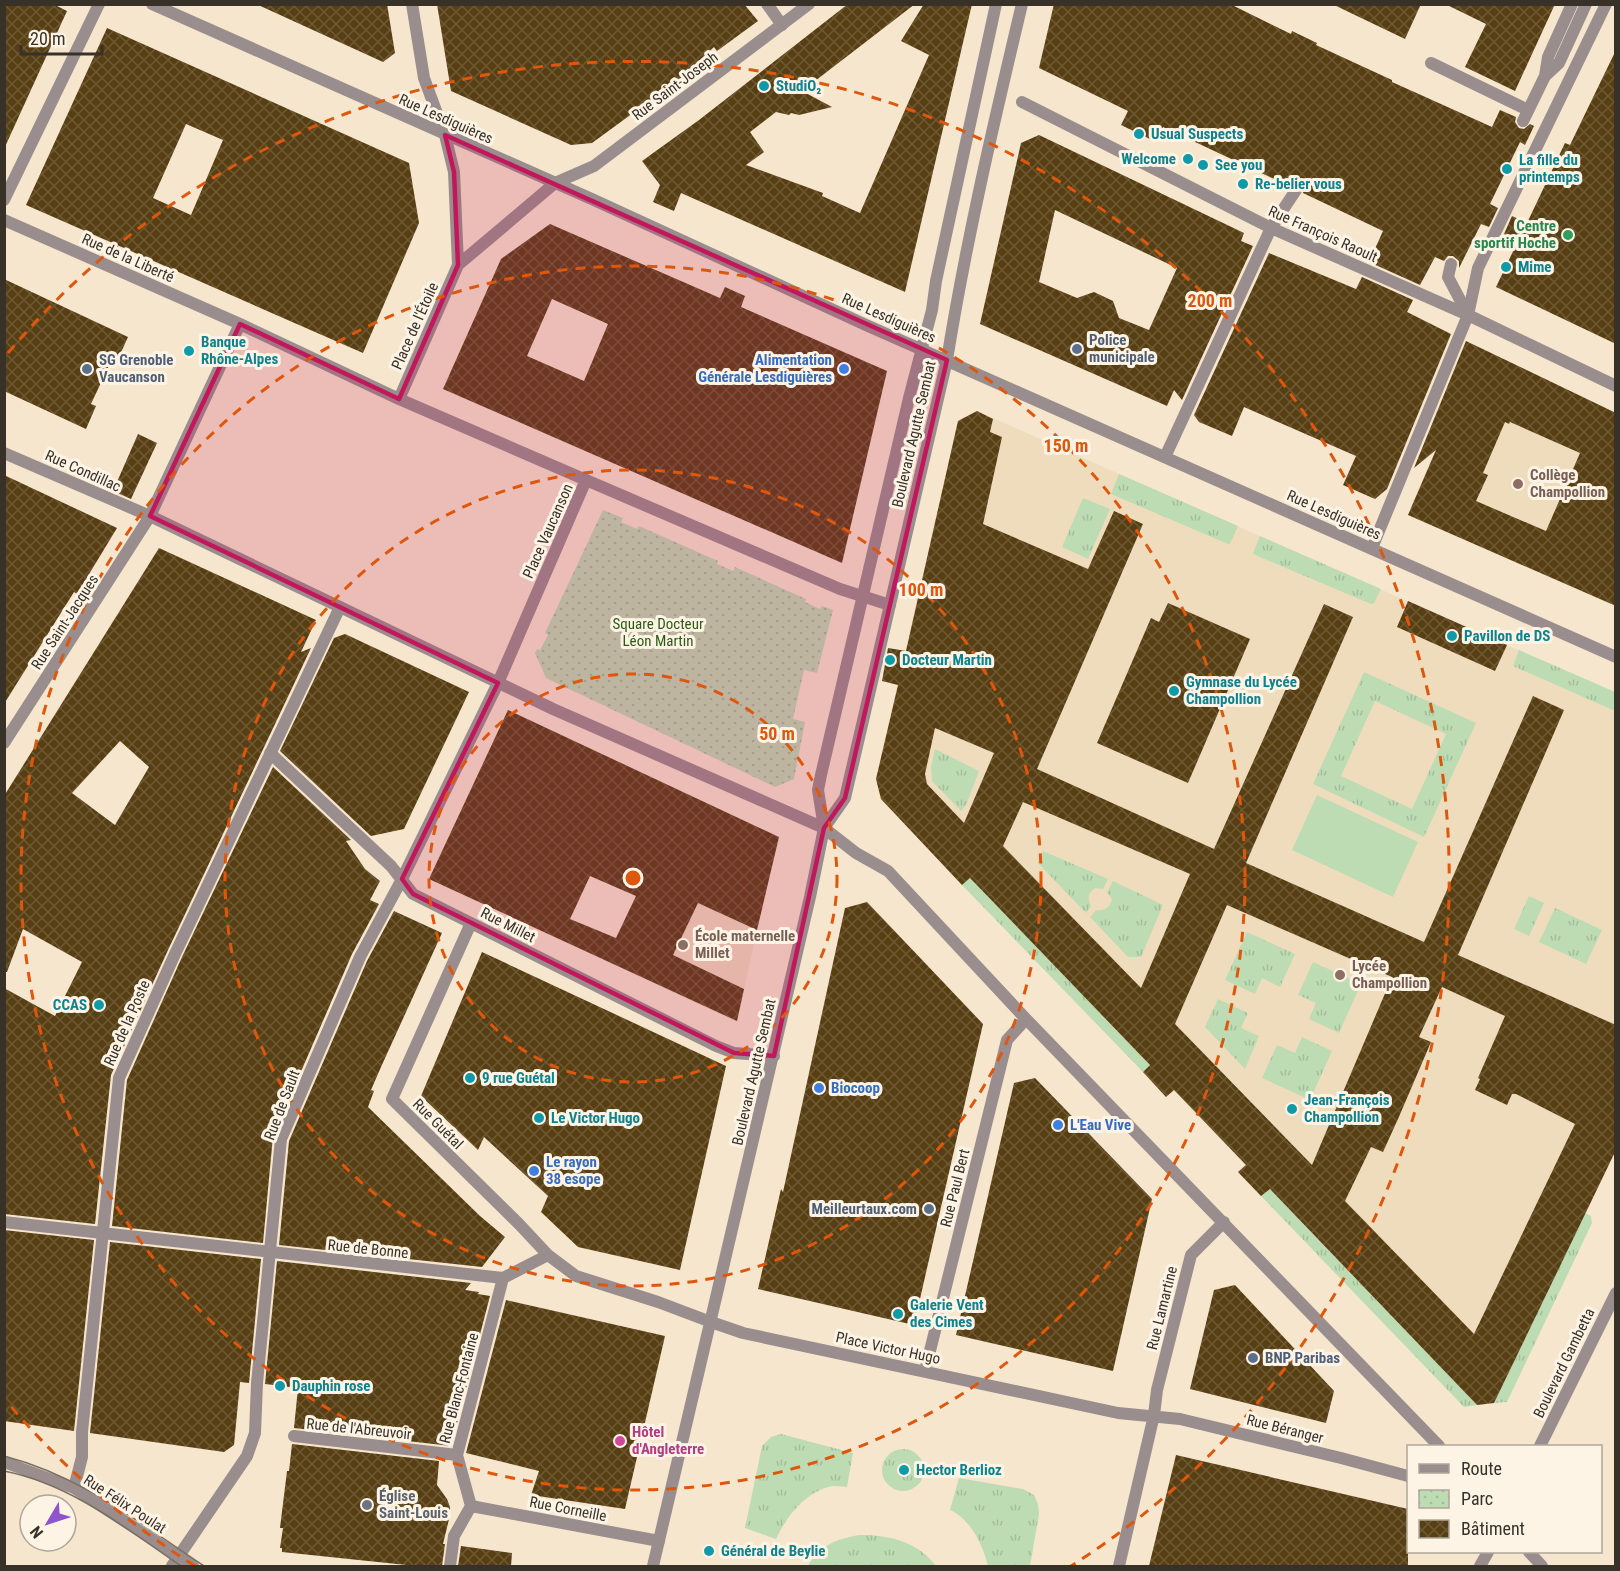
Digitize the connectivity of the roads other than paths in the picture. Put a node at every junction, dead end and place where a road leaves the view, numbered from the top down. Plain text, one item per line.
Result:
1 (99, 4) edge
2 (152, 4) edge
3 (412, 4) edge
4 (767, 4) edge
5 (809, 4) edge
6 (996, 4) edge
7 (1022, 4) edge
8 (1572, 4) edge
9 (1586, 4) edge
10 (1606, 4) edge
11 (782, 25) junction
12 (1431, 63) dead end
13 (1545, 76) junction
14 (1022, 102) dead end
15 (445, 135) junction
16 (555, 183) junction
17 (1296, 190) dead end
18 (4, 200) edge
19 (4, 220) edge
20 (1271, 228) junction
21 (1451, 264) dead end
22 (458, 265) junction
23 (1468, 315) junction
24 (240, 324) junction
25 (921, 348) junction
26 (947, 360) junction
27 (1616, 386) edge
28 (399, 399) junction
29 (4, 453) edge
30 (1165, 458) junction
31 (586, 480) junction
32 (150, 516) junction
33 (1372, 548) junction
34 (863, 597) junction
35 (890, 605) junction
36 (340, 607) junction
37 (1616, 657) edge
38 (498, 683) junction
39 (5, 740) edge
40 (270, 753) junction
41 (824, 828) junction
42 (402, 879) junction
43 (471, 923) junction
44 (1026, 1019) junction
45 (774, 1056) junction
46 (4, 1222) edge
47 (1224, 1222) junction
48 (103, 1233) junction
49 (269, 1253) junction
50 (548, 1255) junction
51 (503, 1278) junction
52 (1614, 1299) edge
53 (711, 1322) junction
54 (925, 1371) junction
55 (1154, 1415) junction
56 (294, 1436) dead end
57 (1438, 1445) edge
58 (1541, 1445) edge
59 (457, 1455) junction
60 (4, 1462) edge
61 (1407, 1476) edge
62 (74, 1488) junction
63 (471, 1506) junction
64 (659, 1541) junction
65 (1531, 1553) edge
66 (175, 1562) edge
67 (193, 1566) edge
68 (450, 1566) edge
69 (653, 1566) edge
70 (1119, 1566) edge
71 (1542, 1566) edge

1 - 18 street
2 - 15 street, Rue Lesdiguières
3 - 15 street, Place de l'Étoile
4 - 11 street
5 - 11 street, Rue Saint-Joseph
6 - 25 street, Boulevard Agutte Sembat
7 - 26 street, Boulevard Agutte Sembat
8 - 13 street
9 - 13 street
10 - 23 street
11 - 16 street, Rue Saint-Joseph
12 - 13 street
14 - 20 street, Rue François Raoult
15 - 16 street, Rue Lesdiguières
15 - 22 street, Place de l'Étoile
16 - 22 street, Place de l'Étoile
16 - 25 street, Rue Lesdiguières
17 - 20 street
19 - 24 street, Rue de la Liberté
20 - 23 street, Rue François Raoult
20 - 30 street
21 - 23 street
22 - 28 street, Place de l'Étoile
23 - 27 street, Rue François Raoult
23 - 33 street
24 - 28 street, Place Vaucanson
24 - 32 street
25 - 26 street, Rue Lesdiguières
25 - 34 street, Boulevard Agutte Sembat
26 - 30 street, Rue Lesdiguières
26 - 35 street, Boulevard Agutte Sembat
28 - 31 street, Place Vaucanson
29 - 32 street, Rue Condillac
30 - 33 street, Rue Lesdiguières
31 - 34 street
31 - 38 street, Place Vaucanson
32 - 36 street
32 - 39 street, Rue Saint-Jacques
33 - 37 street, Rue Lesdiguières
34 - 35 street
34 - 41 street, Boulevard Agutte Sembat
35 - 41 street, Boulevard Agutte Sembat
36 - 38 street
36 - 40 street, Rue de la Poste
38 - 41 street
38 - 42 street, Rue de Sault
40 - 42 street, Rue Millet
40 - 48 street, Rue de la Poste
41 - 44 street
41 - 45 street, Boulevard Agutte Sembat
42 - 43 street, Rue Millet
42 - 49 street, Rue de Sault
43 - 45 street, Rue Millet
43 - 50 street, Rue Guétal
44 - 47 street
44 - 54 street, Rue Paul Bert
45 - 53 street, Boulevard Agutte Sembat
46 - 48 street, Rue de Bonne
47 - 55 street, Rue Lamartine
47 - 57 street
48 - 49 street, Rue de Bonne
48 - 62 street, Rue de la Poste
49 - 51 street, Rue de Bonne
49 - 66 street, Rue de Sault
50 - 51 street
50 - 53 street
51 - 59 street, Rue Blanc-Fontaine
52 - 58 street, Boulevard Gambetta
53 - 54 street, Place Victor Hugo
53 - 64 street
54 - 55 street, Place Victor Hugo
55 - 61 street, Rue Béranger
55 - 70 street
56 - 59 street, Rue de l'Abreuvoir
59 - 63 street, Rue Blanc-Fontaine
60 - 62 street, Rue Félix Poulat
62 - 66 street, Rue Félix Poulat
63 - 64 street, Rue Corneille
63 - 68 street
64 - 69 street
65 - 71 street
66 - 67 street, Rue Félix Poulat

